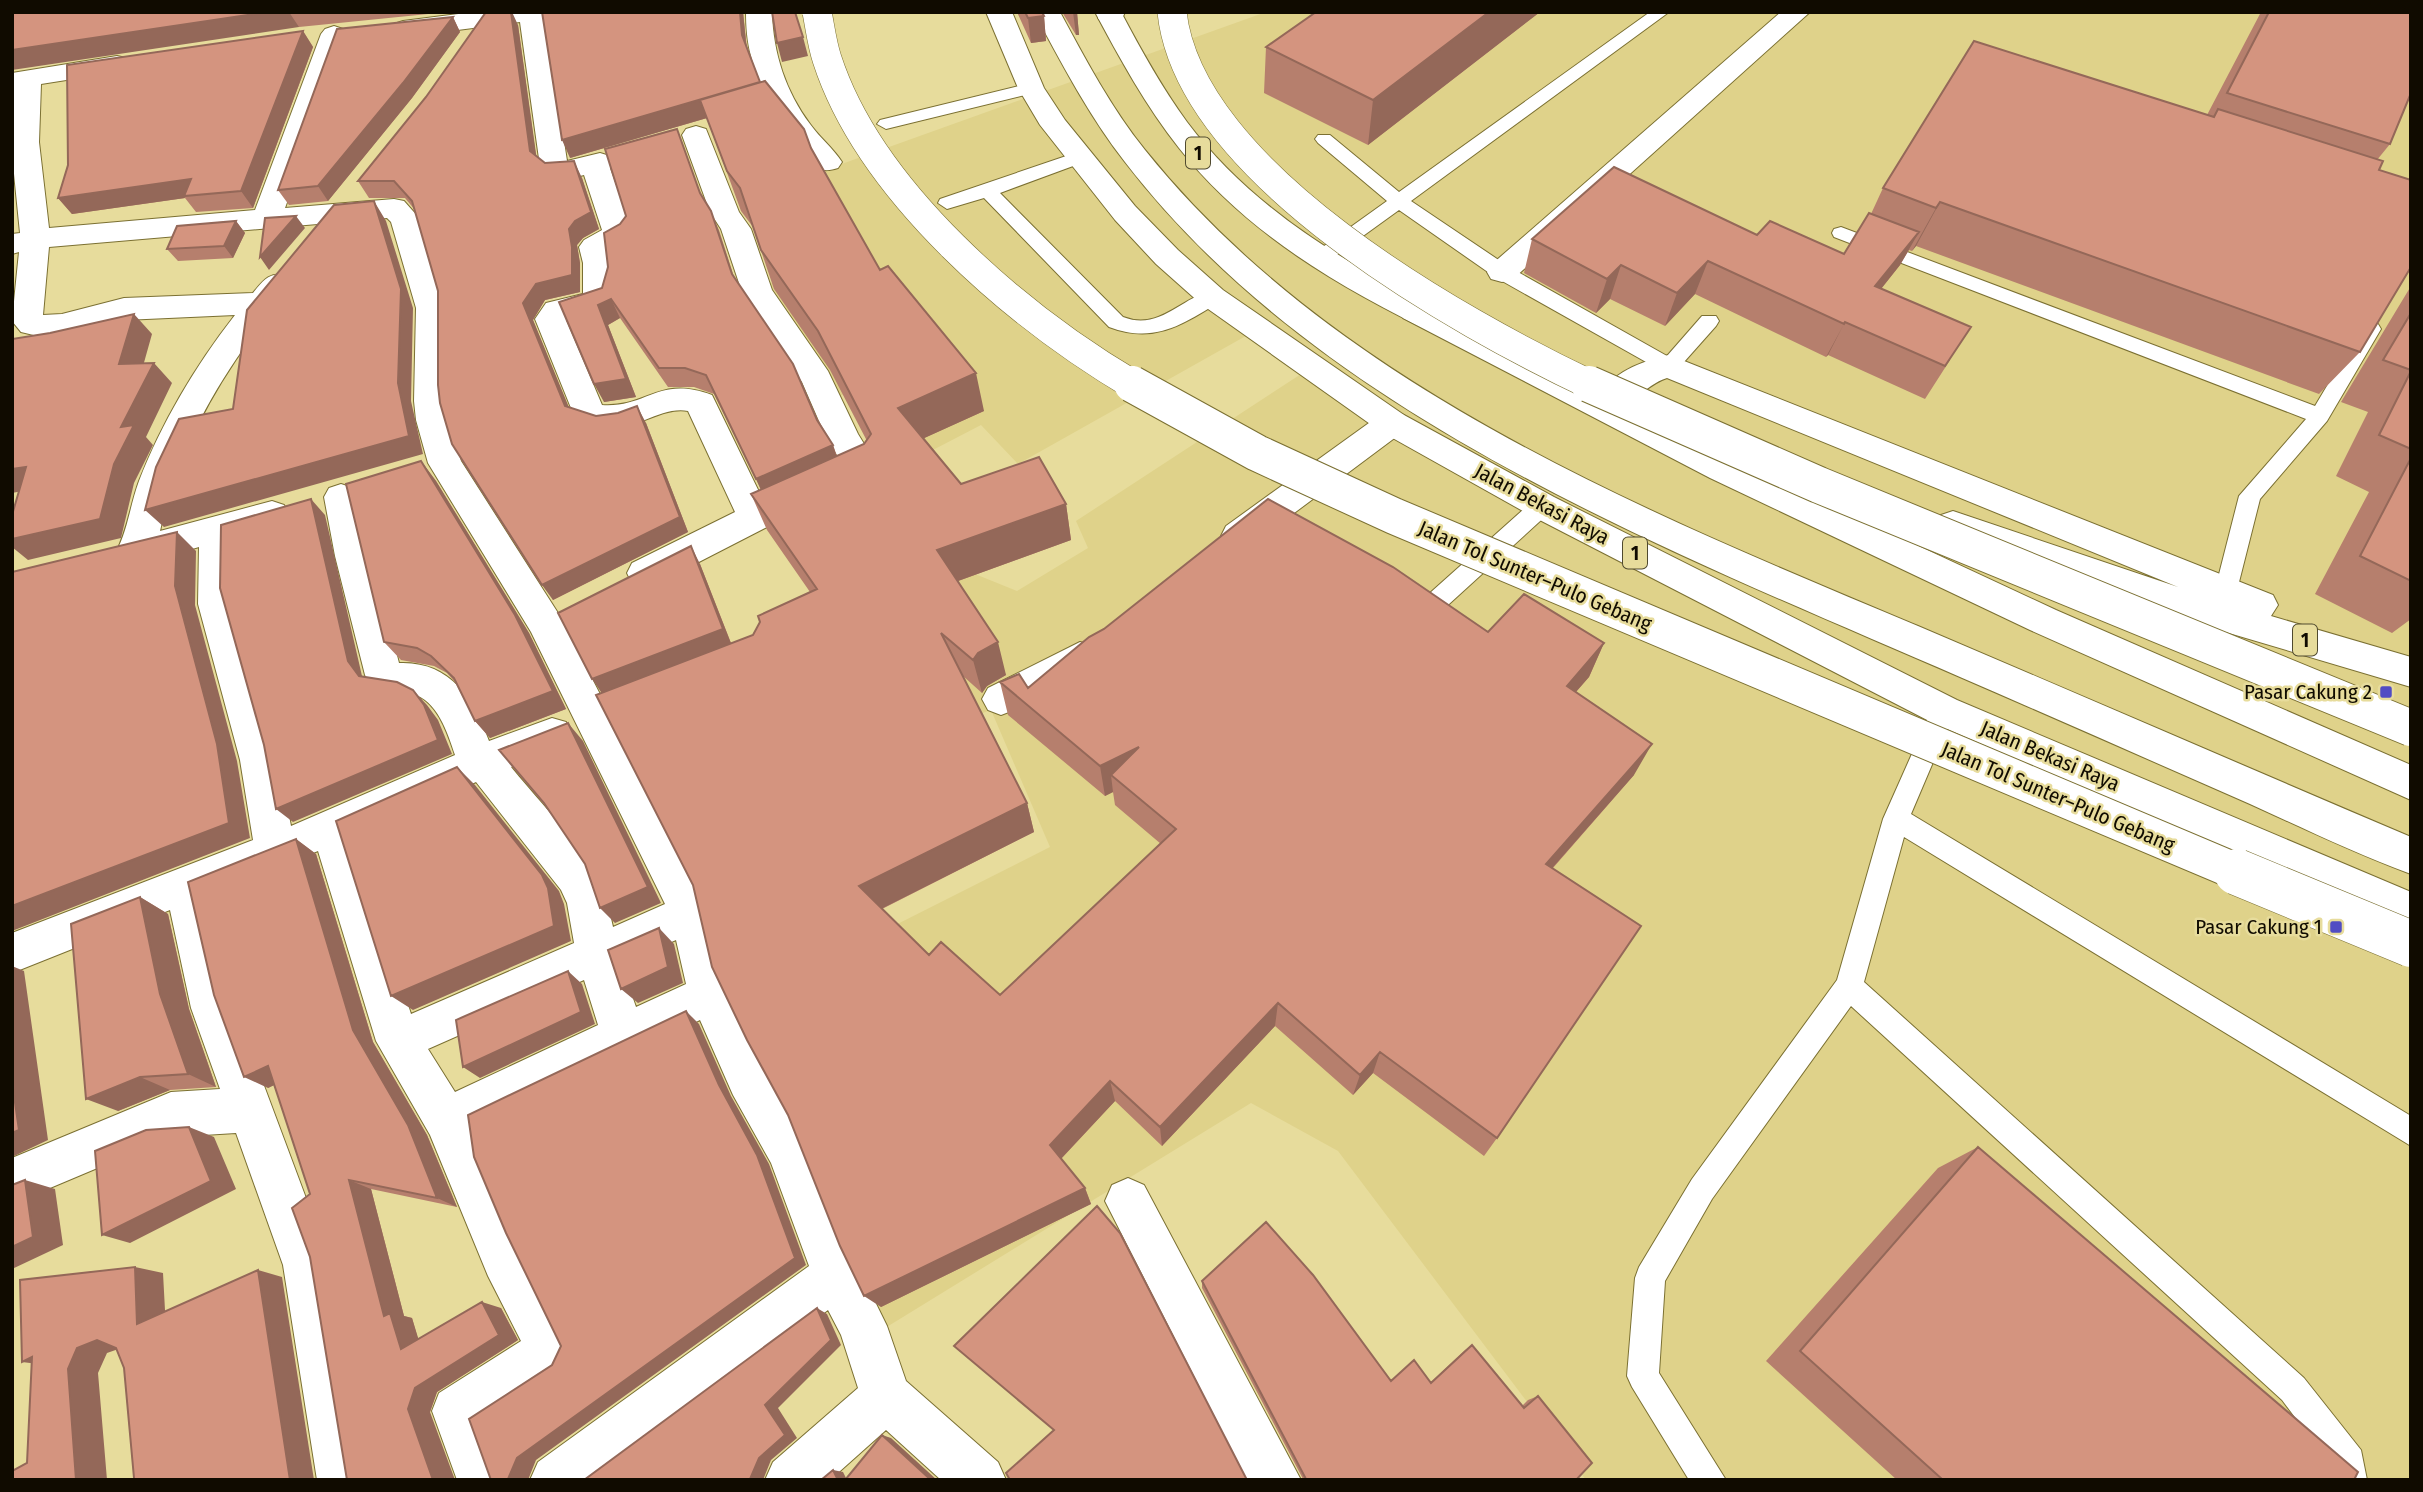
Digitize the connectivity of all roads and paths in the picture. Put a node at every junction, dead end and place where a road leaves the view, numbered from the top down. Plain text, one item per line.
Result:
1 (759, 12) edge
2 (817, 12) edge
3 (999, 12) edge
4 (1047, 12) edge
5 (1172, 12) edge
6 (1661, 12) edge
7 (1797, 12) edge
8 (534, 13) edge
9 (1110, 14) edge
10 (496, 17) edge
11 (360, 29) edge
12 (466, 48) edge
13 (146, 60) edge
14 (20, 80) edge
15 (1031, 88) junction
16 (886, 124) dead end
17 (697, 134) dead end
18 (1324, 139) dead end
19 (627, 155) edge
20 (1078, 158) junction
21 (828, 162) dead end
22 (594, 163) junction
23 (363, 182) edge
24 (988, 191) junction
25 (1398, 201) junction
26 (947, 203) dead end
27 (266, 219) junction
28 (1841, 233) dead end
29 (317, 237) junction
30 (24, 241) edge
31 (1320, 258) junction
32 (1502, 272) junction
33 (1212, 298) junction
34 (261, 303) junction
35 (2383, 310) edge
36 (1414, 311) junction
37 (1709, 321) dead end
38 (1669, 366) junction
39 (1612, 399) junction
40 (2320, 415) junction
41 (1392, 423) junction
42 (1542, 506) junction
43 (755, 518) junction
44 (217, 528) junction
45 (138, 551) junction
46 (1215, 555) edge
47 (100, 560) edge
48 (619, 586) edge
49 (2226, 590) junction
50 (1429, 608) edge
51 (1103, 642) edge
52 (2404, 670) edge
53 (1001, 699) edge
54 (1944, 711) junction
55 (606, 713) junction
56 (2411, 728) edge
57 (477, 763) junction
58 (2411, 783) edge
59 (1896, 819) junction
60 (331, 828) junction
61 (275, 849) junction
62 (2411, 856) edge
63 (185, 884) junction
64 (2411, 912) edge
65 (691, 913) junction
66 (2411, 944) edge
67 (12, 953) edge
68 (597, 954) junction
69 (1849, 986) junction
70 (710, 994) junction
71 (623, 1035) junction
72 (398, 1041) junction
73 (249, 1110) junction
74 (446, 1119) junction
75 (2411, 1132) edge
76 (12, 1181) edge
77 (1128, 1201) dead end
78 (836, 1275) junction
79 (887, 1397) junction
80 (343, 1480) edge
81 (483, 1480) edge
82 (556, 1480) edge
83 (791, 1480) edge
84 (980, 1480) edge
85 (1275, 1480) edge
86 (1710, 1480) edge
87 (2351, 1480) edge

1 - 21 main road
2 - 66 main road, Jalan Tol Sunter–Pulo Gebang, bridge
3 - 15 main road, Jalan Bekasi Raya / 1
4 - 62 main road
5 - 56 main road, bridge
6 - 25 lane
7 - 32 main road
8 - 10 main road
8 - 22 main road
9 - 31 main road, 1
10 - 11 main road
10 - 12 main road
11 - 27 main road
13 - 14 main road
14 - 30 main road
15 - 16 lane
15 - 20 main road, Jalan Bekasi Raya / 1
17 - 43 main road
18 - 25 lane
19 - 22 main road
20 - 24 lane
20 - 33 main road, Jalan Bekasi Raya / 1
22 - 43 main road
23 - 29 main road
24 - 26 lane
24 - 33 lane
25 - 31 lane
25 - 32 lane
27 - 29 main road
27 - 30 main road
28 - 40 lane
29 - 34 main road
29 - 55 main road
30 - 34 main road
31 - 36 main road, 1
32 - 38 lane
33 - 41 main road, Jalan Bekasi Raya / 1
34 - 45 main road
35 - 40 lane
36 - 39 main road, 1
36 - 58 main road
37 - 38 lane
38 - 39 main road
38 - 49 main road
39 - 52 main road, 1
40 - 49 lane
41 - 42 main road, Jalan Bekasi Raya / 1
41 - 46 main road
42 - 50 lane
42 - 54 main road, Jalan Bekasi Raya / 1
43 - 48 main road
44 - 45 main road
44 - 57 main road
44 - 61 main road
45 - 47 main road
49 - 52 main road
51 - 53 main road
54 - 59 lane
54 - 64 main road, Jalan Bekasi Raya / 1
55 - 57 main road
55 - 65 main road
57 - 60 main road
57 - 68 main road
59 - 69 lane
59 - 75 lane
60 - 61 main road
60 - 72 main road
61 - 63 main road
63 - 67 main road
63 - 73 main road
65 - 68 main road
65 - 70 main road
68 - 71 main road
68 - 72 main road
69 - 86 lane
69 - 87 lane
70 - 71 main road
70 - 78 main road
71 - 74 main road
72 - 74 main road
73 - 76 main road
73 - 80 main road
74 - 81 main road
77 - 85 main road
78 - 79 main road
78 - 82 main road
79 - 83 main road
79 - 84 main road

